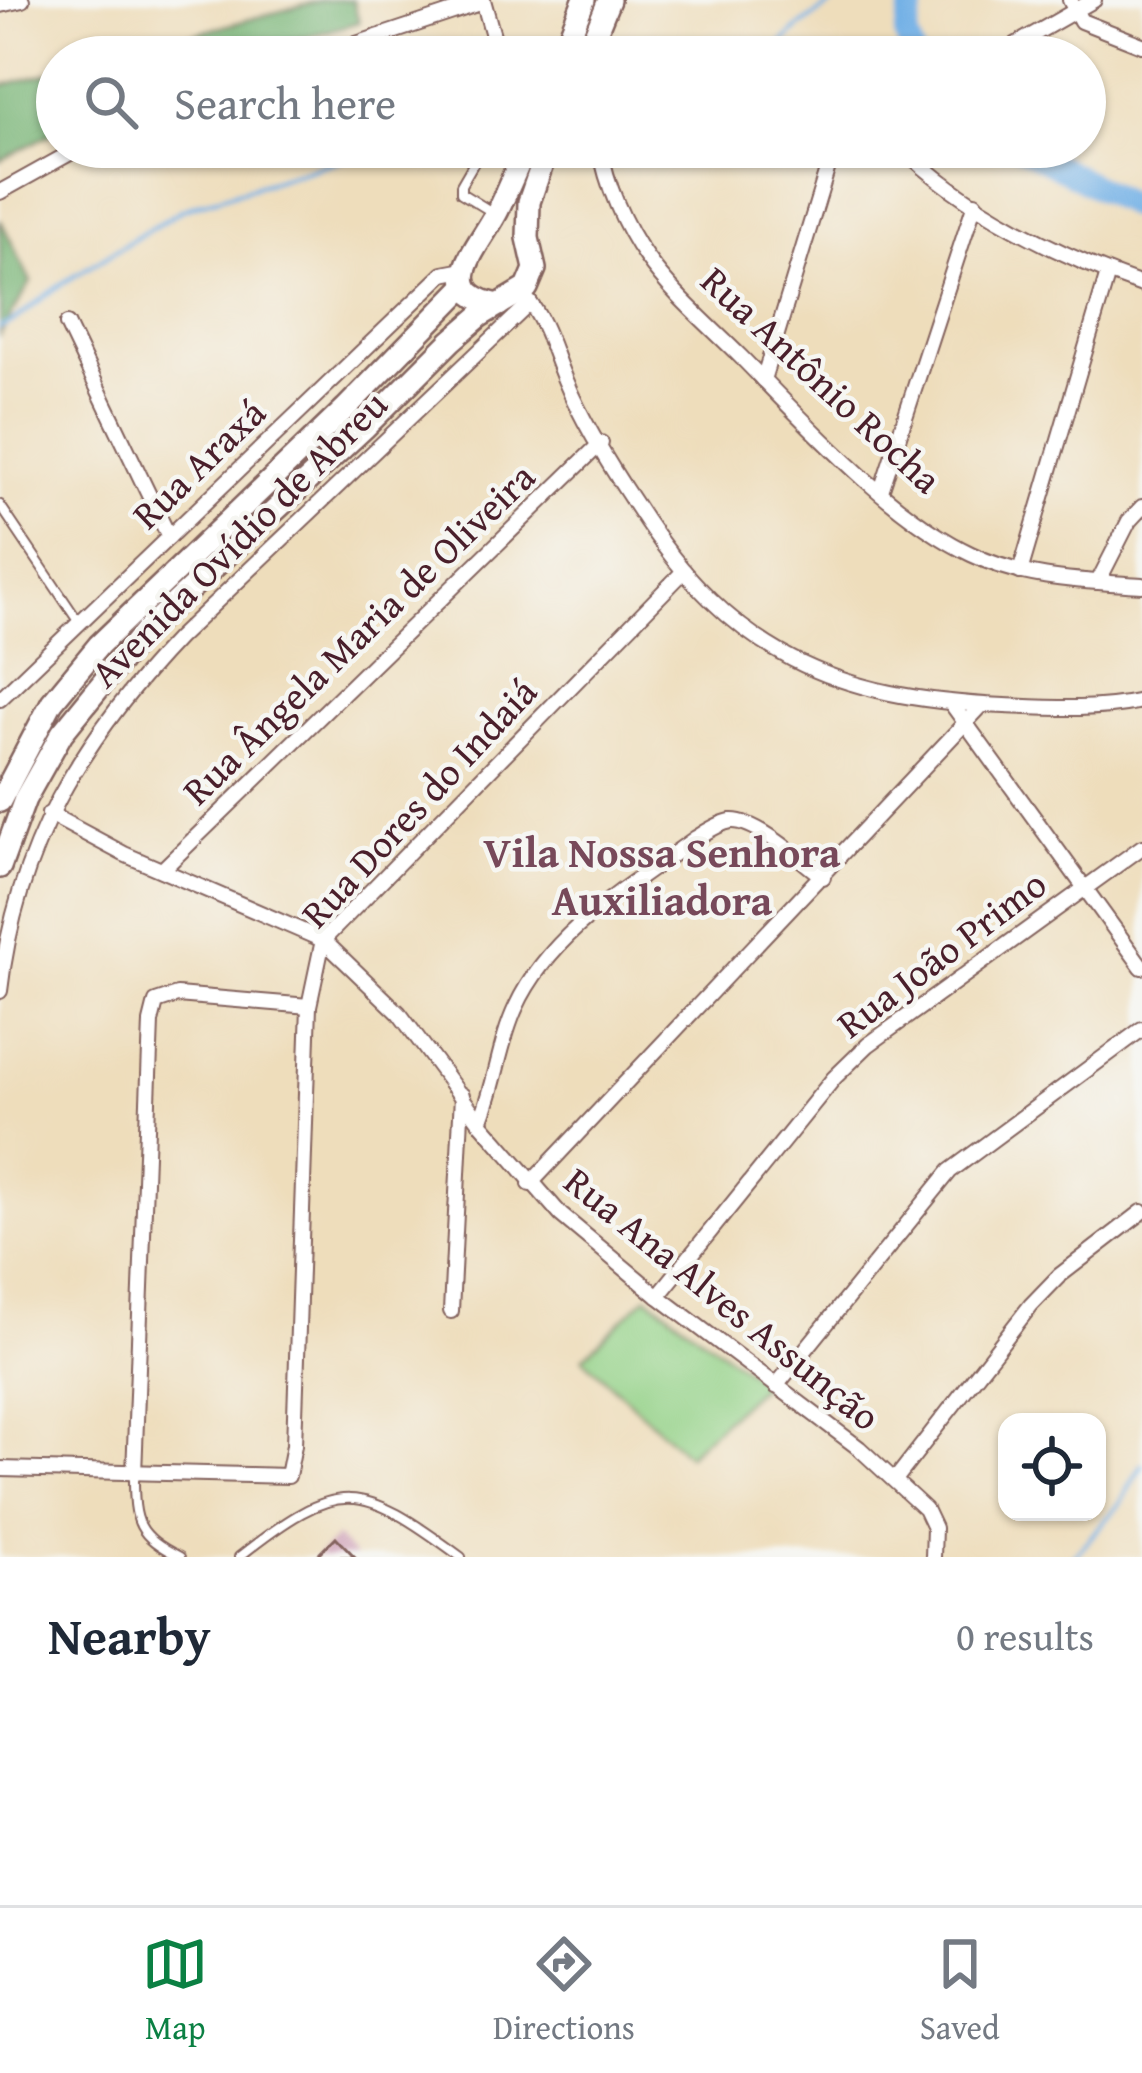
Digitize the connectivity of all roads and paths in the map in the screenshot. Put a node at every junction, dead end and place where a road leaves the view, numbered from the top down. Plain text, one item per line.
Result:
1 (22, 0) edge
2 (609, 0) edge
3 (1094, 0) edge
4 (483, 1) edge
5 (0, 5) edge
6 (1071, 6) edge
7 (597, 31) junction
8 (379, 36) edge
9 (493, 36) edge
10 (595, 36) edge
11 (597, 36) edge
12 (1029, 36) edge
13 (1142, 45) edge
14 (44, 168) edge
15 (471, 168) edge
16 (520, 168) edge
17 (530, 168) edge
18 (607, 168) edge
19 (828, 168) edge
20 (929, 168) edge
21 (1, 192) edge
22 (974, 202) junction
23 (496, 214) junction
24 (481, 236) junction
25 (528, 238) junction
26 (1108, 273) junction
27 (457, 277) junction
28 (1142, 285) edge
29 (526, 298) junction
30 (499, 305) junction
31 (67, 324) dead end
32 (764, 380) junction
33 (601, 443) junction
34 (880, 490) junction
35 (1, 505) edge
36 (1142, 507) edge
37 (169, 537) junction
38 (684, 571) junction
39 (1020, 572) junction
40 (1098, 582) junction
41 (1142, 585) edge
42 (79, 622) junction
43 (0, 699) edge
44 (1142, 700) edge
45 (951, 704) junction
46 (982, 705) junction
47 (966, 722) junction
48 (0, 801) edge
49 (49, 814) junction
50 (1142, 847) edge
51 (0, 867) edge
52 (162, 870) junction
53 (823, 877) junction
54 (1086, 886) junction
55 (323, 940) junction
56 (2, 957) edge
57 (1142, 968) edge
58 (0, 991) edge
59 (309, 1006) junction
60 (1142, 1029) edge
61 (462, 1095) junction
62 (480, 1122) junction
63 (530, 1184) junction
64 (1142, 1212) edge
65 (658, 1296) junction
66 (451, 1311) dead end
67 (776, 1386) junction
68 (0, 1469) edge
69 (134, 1474) junction
70 (895, 1480) junction
71 (180, 1557) edge
72 (238, 1557) edge
73 (461, 1557) edge
74 (933, 1557) edge

1 - 5 street
2 - 7 main road
3 - 6 street
4 - 8 street
4 - 9 street
6 - 12 street
6 - 13 street
7 - 10 main road
7 - 11 street
14 - 21 street
15 - 23 lane
16 - 23 main road
17 - 25 main road
18 - 32 street, Rua Antônio Rocha
19 - 32 street
20 - 22 street
22 - 26 street
22 - 34 street
23 - 24 main road
24 - 25 main road
24 - 27 main road
25 - 29 main road
26 - 28 street
26 - 39 street
27 - 30 main road
27 - 37 street, Rua Araxá
27 - 48 main road, Avenida Ovídio de Abreu
29 - 30 main road
29 - 33 street
29 - 49 street, Avenida Ovídio de Abreu
30 - 51 main road, Avenida Ovídio de Abreu
31 - 37 street
32 - 34 street, Rua Antônio Rocha
33 - 38 street
33 - 52 street, Rua Ângela Maria de Oliveira
34 - 39 street, Rua Antônio Rocha
35 - 42 lane
36 - 40 street
37 - 42 street, Rua Araxá
38 - 45 street
38 - 55 street, Rua Dores do Indaiá
39 - 40 street, Rua Antônio Rocha
40 - 41 street, Rua Antônio Rocha
42 - 43 street, Rua Araxá
44 - 46 street
45 - 46 street
45 - 47 street
46 - 47 street
47 - 53 street
47 - 54 street
49 - 52 street, Rua Ana Alves Assunção
49 - 56 street, Avenida Ovídio de Abreu
50 - 54 street, Rua João Primo
52 - 55 street, Rua Ana Alves Assunção
53 - 62 street
53 - 63 street
54 - 57 street
54 - 65 street, Rua João Primo
55 - 59 street, Rua Dores do Indaiá
55 - 61 street, Rua Ana Alves Assunção
56 - 58 street, Avenida Ovídio de Abreu
59 - 69 street, Rua Dores do Indaiá
59 - 69 street
60 - 67 street
61 - 62 street, Rua Ana Alves Assunção
61 - 66 street
62 - 63 street, Rua Ana Alves Assunção
63 - 65 street, Rua Ana Alves Assunção
64 - 70 street
65 - 67 street, Rua Ana Alves Assunção
67 - 70 street, Rua Ana Alves Assunção
68 - 69 street
69 - 71 lane
70 - 74 street, Rua Ana Alves Assunção
72 - 73 lane

